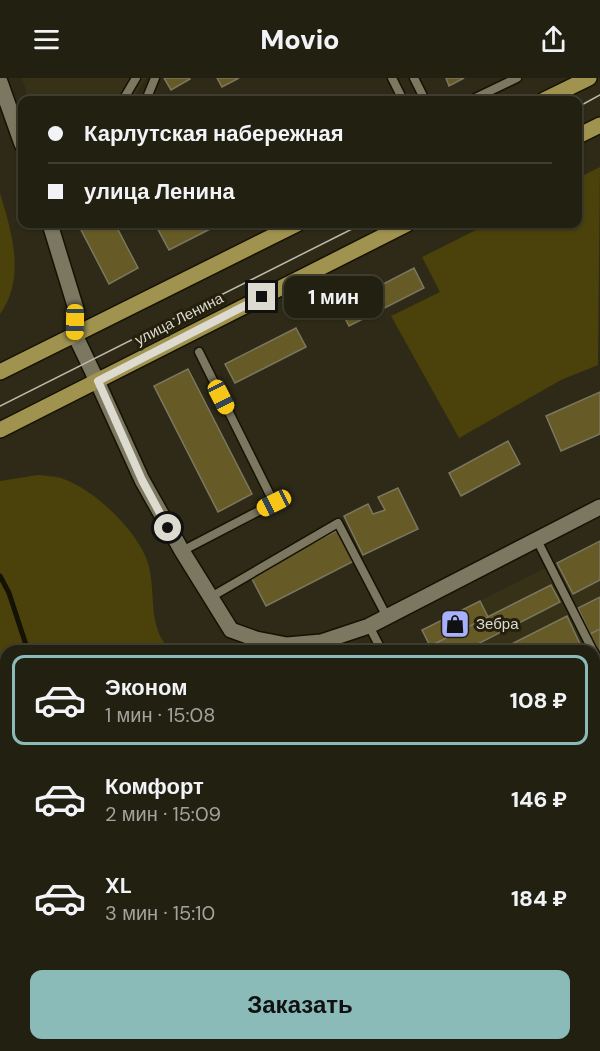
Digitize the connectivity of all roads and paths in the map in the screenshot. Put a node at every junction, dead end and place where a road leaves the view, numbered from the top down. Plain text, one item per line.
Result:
1 (136, 78) edge
2 (155, 78) edge
3 (392, 78) edge
4 (414, 78) edge
5 (517, 78) edge
6 (589, 78) edge
7 (0, 82) edge
8 (125, 96) edge
9 (148, 96) edge
10 (401, 96) edge
11 (423, 96) edge
12 (479, 96) edge
13 (552, 96) edge
14 (600, 125) edge
15 (18, 133) edge
16 (582, 134) edge
17 (51, 228) edge
18 (289, 228) edge
19 (399, 228) edge
20 (75, 335) junction
21 (198, 352) dead end
22 (0, 372) edge
23 (98, 381) junction
24 (0, 430) edge
25 (600, 507) edge
26 (537, 540) junction
27 (182, 551) junction
28 (211, 597) junction
29 (387, 617) junction
30 (369, 626) junction
31 (379, 645) edge
32 (590, 645) edge

1 - 8 lane
2 - 9 lane
3 - 10 lane
4 - 11 lane
5 - 12 lane
6 - 13 main road
7 - 15 street
14 - 16 main road
17 - 20 street
18 - 20 main road
19 - 23 main road, улица Ленина
20 - 22 main road
20 - 23 street
21 - 27 lane
23 - 24 main road, улица Ленина
23 - 27 street
25 - 26 street
26 - 29 street
26 - 32 lane
27 - 28 street
28 - 29 lane
28 - 30 street
29 - 30 street
30 - 31 lane

